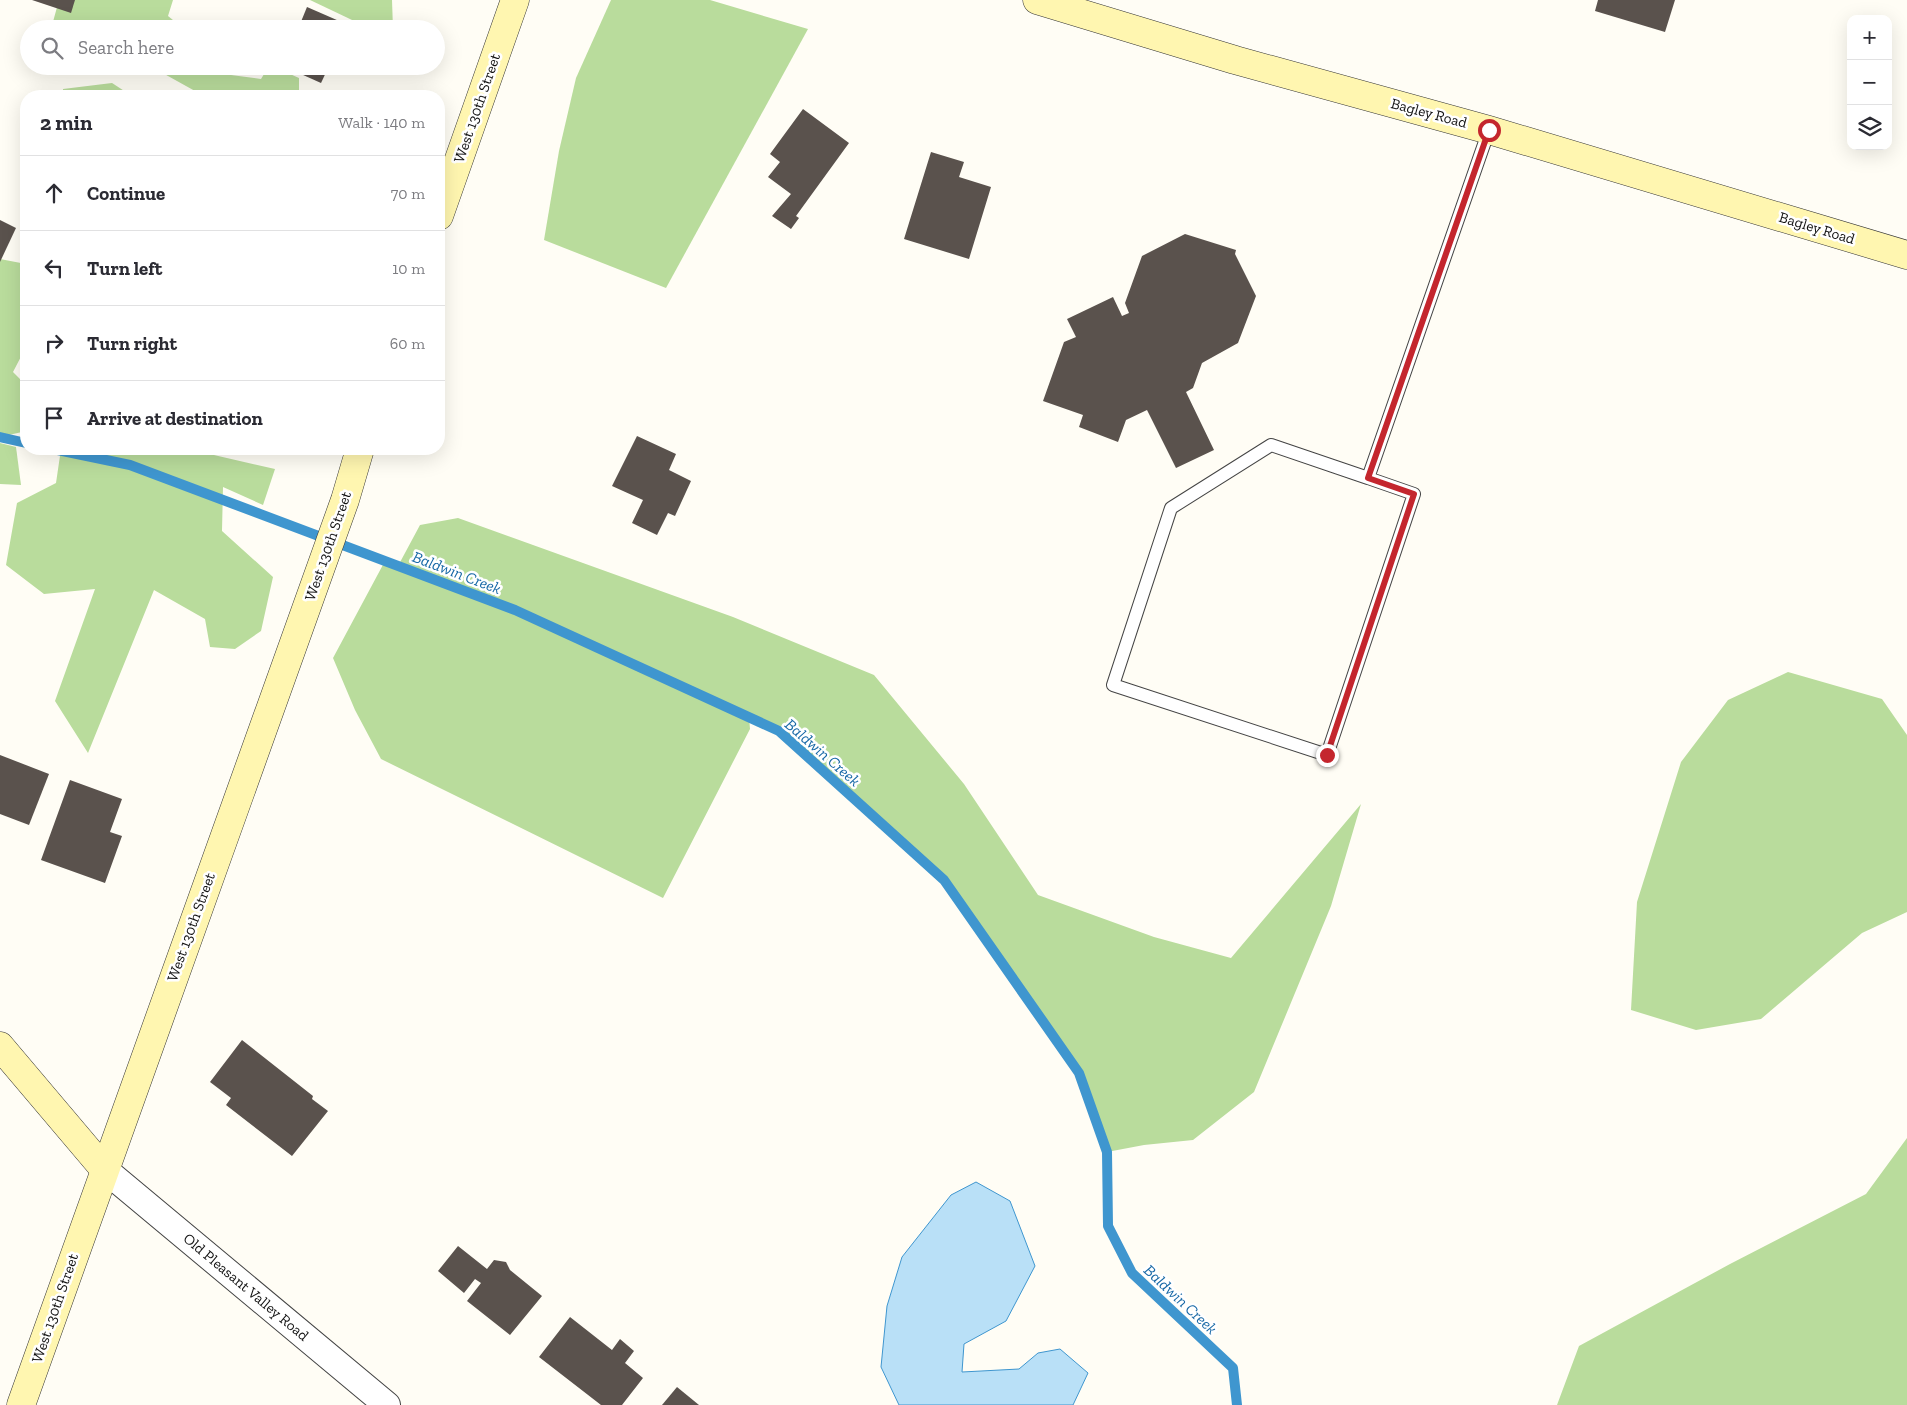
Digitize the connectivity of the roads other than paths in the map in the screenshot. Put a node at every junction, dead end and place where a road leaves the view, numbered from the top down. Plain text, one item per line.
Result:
1 (515, 0) edge
2 (1036, 0) edge
3 (1489, 130) junction
4 (445, 199) edge
5 (1907, 255) edge
6 (358, 455) edge
7 (1368, 478) junction
8 (0, 1046) edge
9 (104, 1169) junction
10 (21, 1405) edge
11 (387, 1405) edge

1 - 4 main road, West 130th Street
2 - 3 main road, Bagley Road
3 - 5 main road, Bagley Road
3 - 7 lane
6 - 9 main road, West 130th Street
7 - 7 lane
8 - 9 main road
9 - 10 main road, West 130th Street
9 - 11 street, Old Pleasant Valley Road

